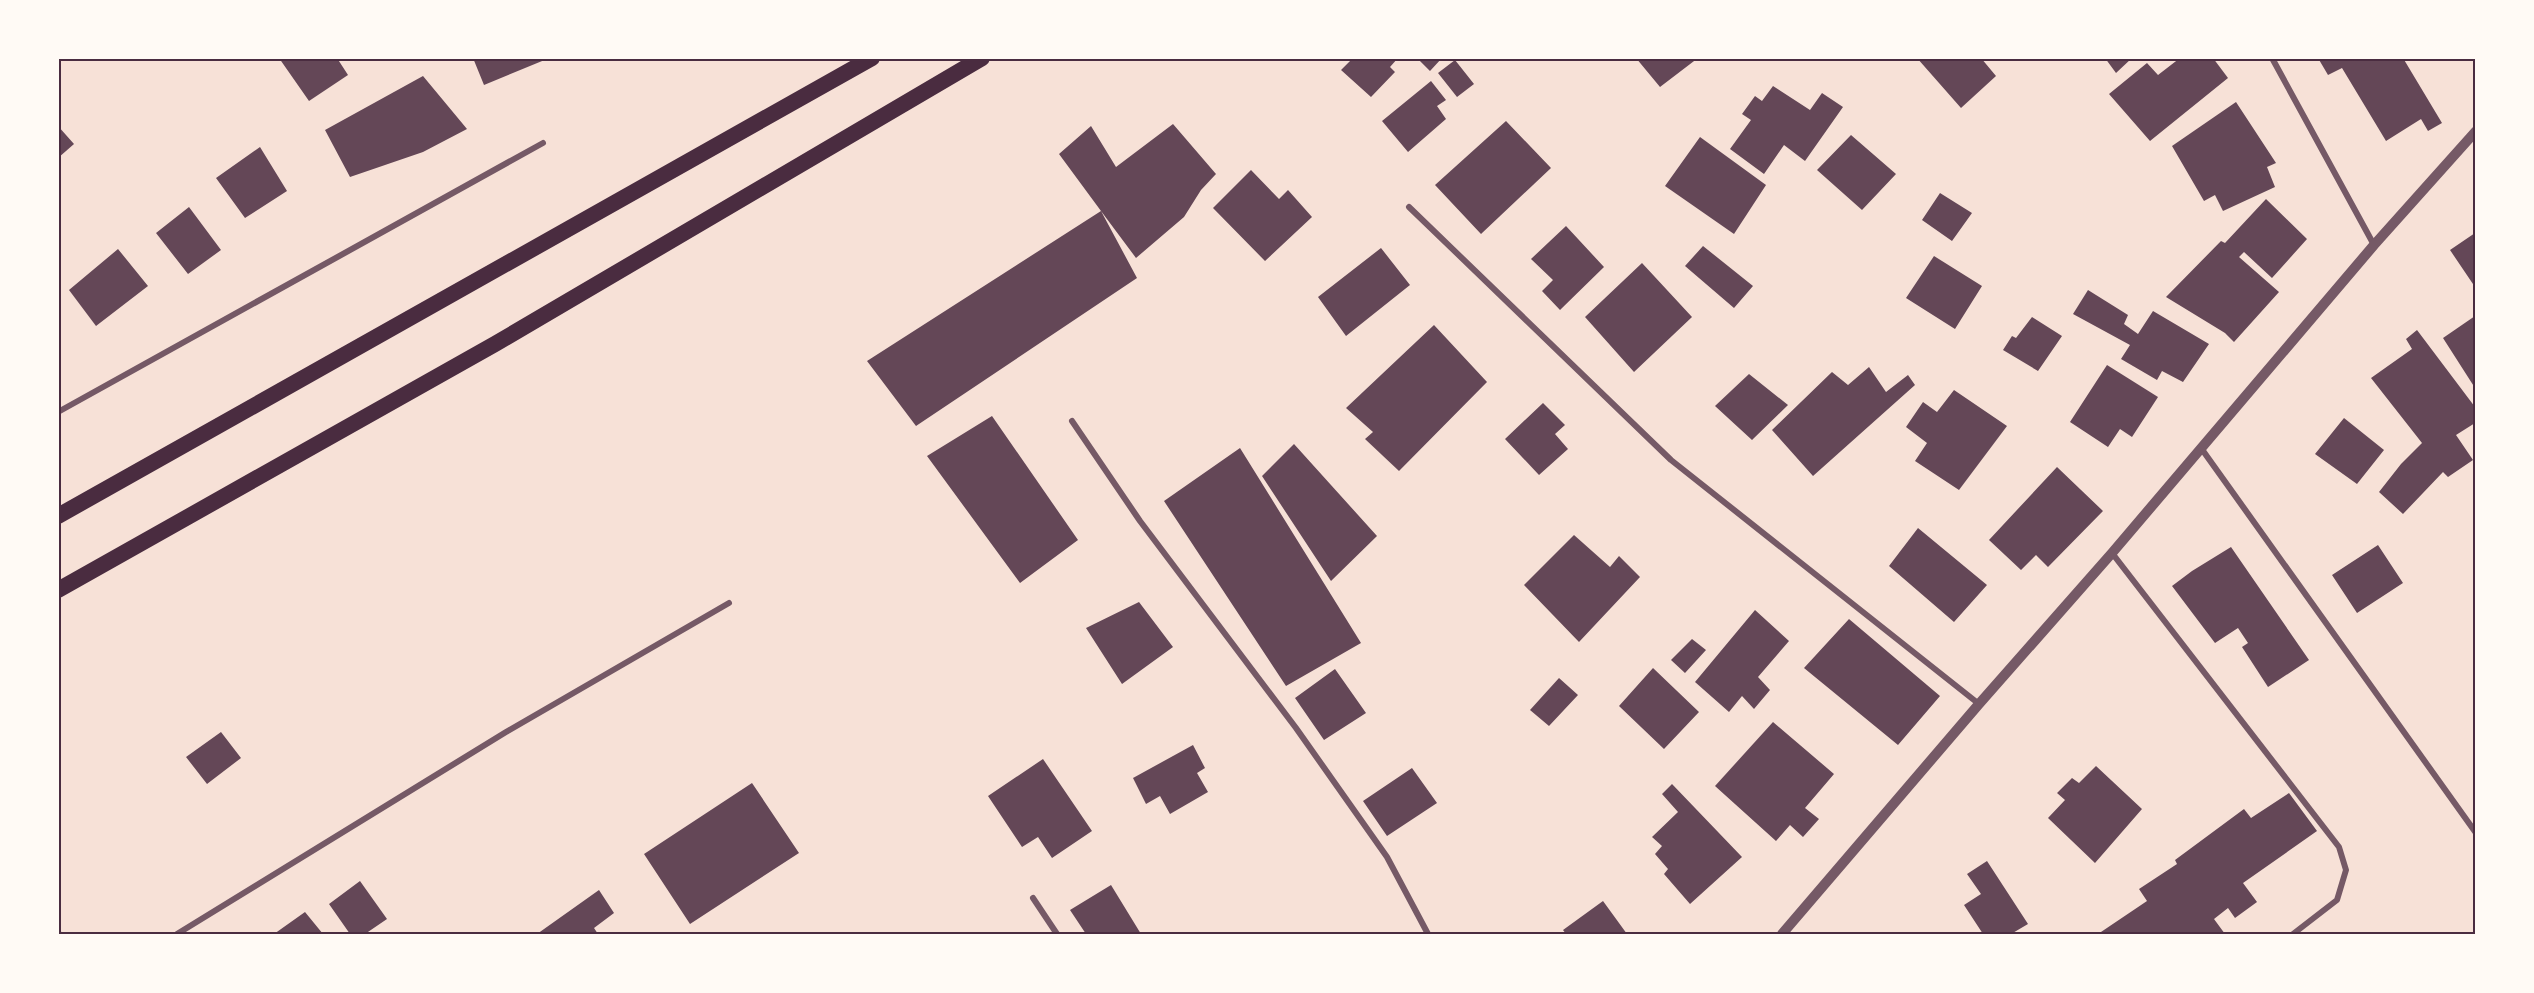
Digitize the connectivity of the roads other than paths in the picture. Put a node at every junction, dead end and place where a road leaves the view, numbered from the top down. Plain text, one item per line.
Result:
1 (872, 58) edge
2 (982, 58) edge
3 (2272, 58) edge
4 (2475, 131) edge
5 (543, 143) dead end
6 (1409, 207) dead end
7 (2374, 245) junction
8 (58, 412) edge
9 (1072, 421) dead end
10 (2201, 447) junction
11 (58, 516) edge
12 (2112, 553) junction
13 (58, 590) edge
14 (729, 603) dead end
15 (1979, 704) junction
16 (2475, 833) edge
17 (1033, 898) dead end
18 (177, 934) edge
19 (1057, 934) edge
20 (1428, 934) edge
21 (1782, 934) edge
22 (2293, 934) edge

1 - 11 highway
2 - 13 highway
3 - 7 street
4 - 7 street
5 - 8 street
6 - 15 street
7 - 10 street
9 - 20 street
10 - 12 street
10 - 16 street
12 - 15 street
12 - 22 street
14 - 18 street
15 - 21 street
17 - 19 street

